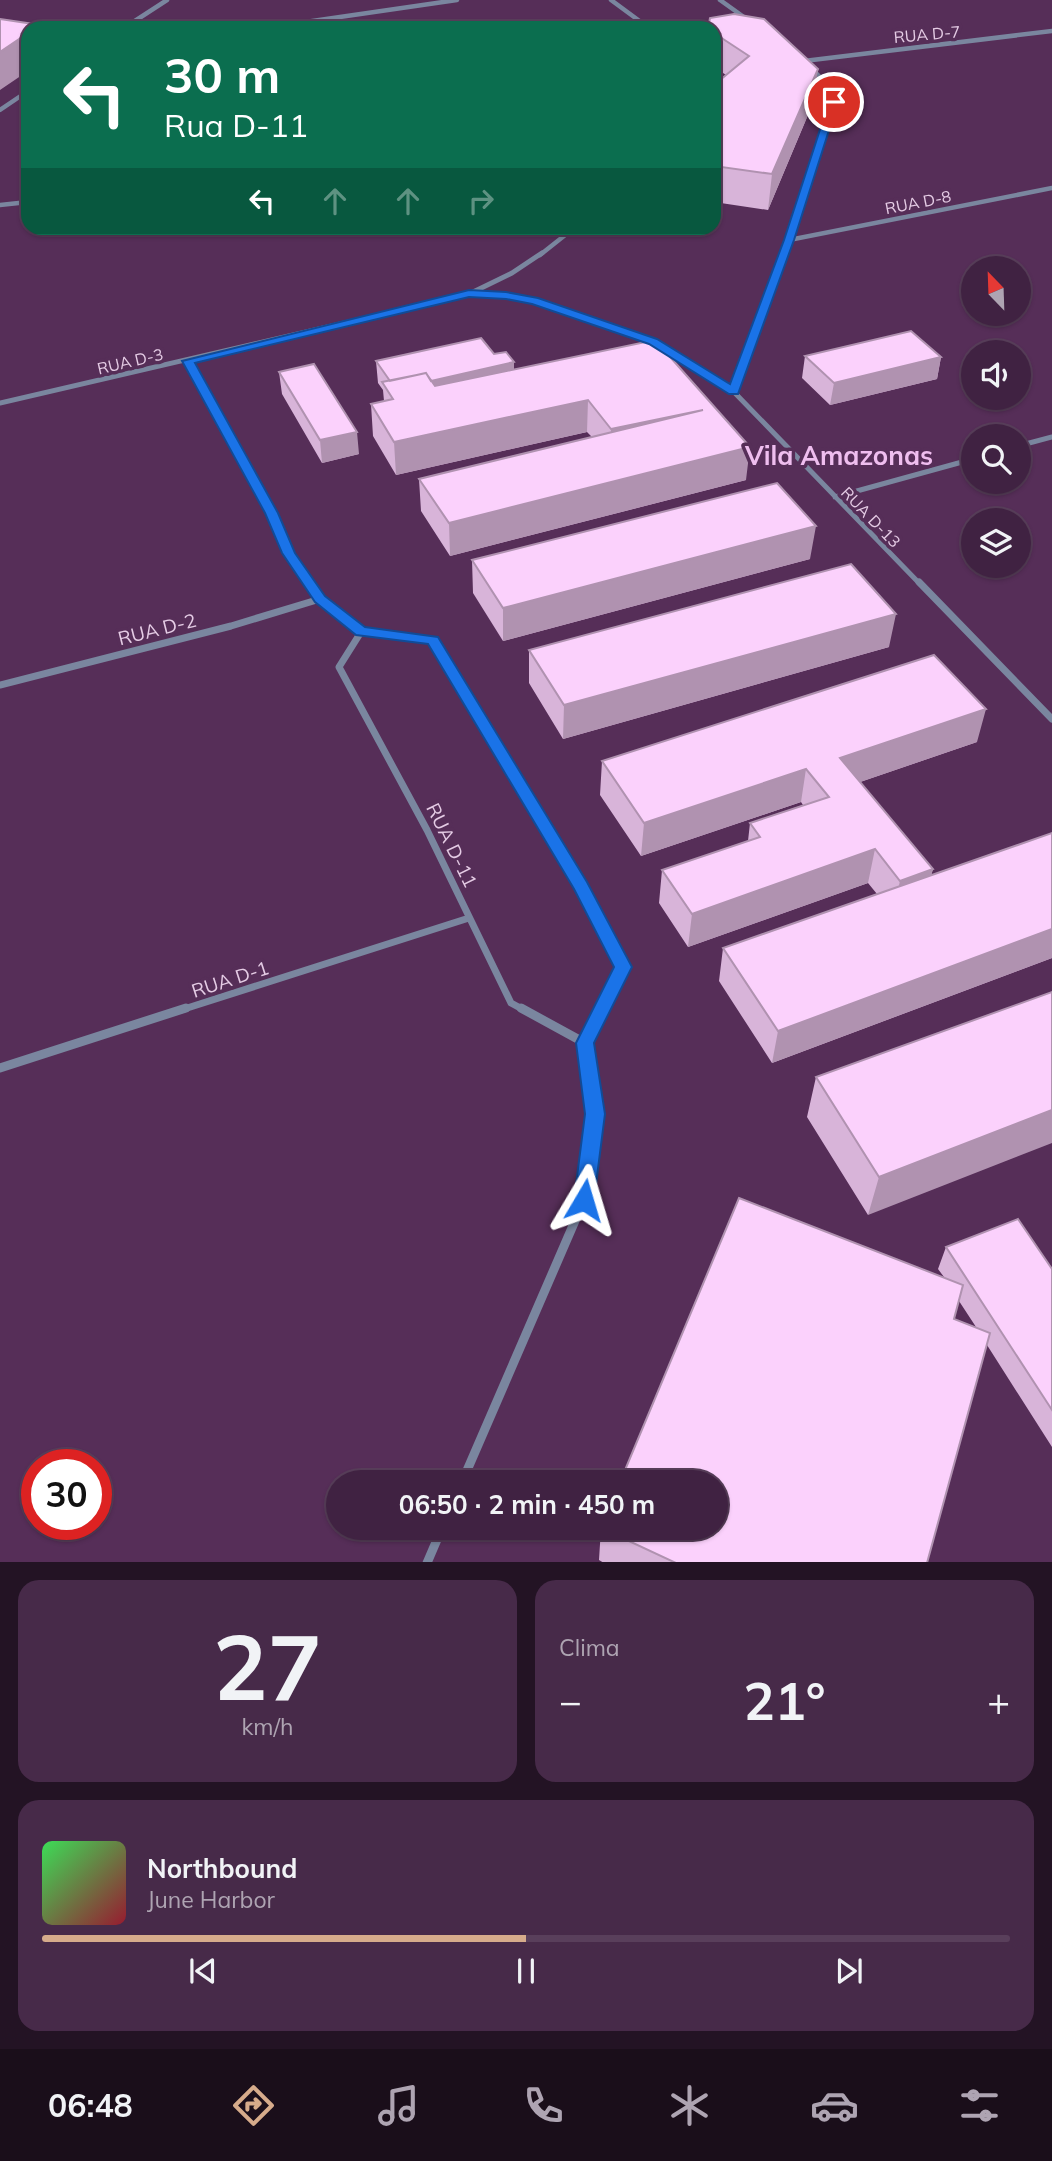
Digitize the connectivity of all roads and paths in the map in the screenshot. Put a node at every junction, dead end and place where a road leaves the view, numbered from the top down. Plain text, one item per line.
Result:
1 (167, 0) edge
2 (457, 0) edge
3 (611, 0) edge
4 (720, 0) edge
5 (135, 21) edge
6 (312, 21) edge
7 (640, 21) edge
8 (751, 23) edge
9 (1052, 31) edge
10 (793, 53) edge
11 (804, 61) junction
12 (21, 96) edge
13 (0, 110) edge
14 (1052, 188) edge
15 (21, 203) edge
16 (0, 205) edge
17 (565, 235) edge
18 (789, 240) junction
19 (469, 294) junction
20 (188, 361) junction
21 (733, 391) junction
22 (0, 403) edge
23 (1052, 437) edge
24 (1031, 443) edge
25 (961, 462) edge
26 (835, 497) junction
27 (320, 599) junction
28 (361, 632) junction
29 (0, 685) edge
30 (1052, 719) edge
31 (469, 918) junction
32 (585, 1043) junction
33 (0, 1068) edge
34 (466, 1470) edge
35 (437, 1540) edge
36 (427, 1562) edge

1 - 5 street
2 - 6 street
3 - 7 street
4 - 8 street
9 - 11 street, RUA D-7
10 - 11 street
11 - 18 street
12 - 13 street
14 - 18 street, RUA D-8
15 - 16 street
17 - 19 street
18 - 21 street
19 - 20 street, RUA D-3
19 - 21 street, RUA D-13
20 - 22 street, RUA D-3
20 - 27 street
21 - 26 street, RUA D-13
23 - 24 street
25 - 26 street
26 - 30 street, RUA D-13
27 - 28 street
27 - 29 street, RUA D-2
28 - 31 street, RUA D-11
28 - 32 street
31 - 32 street, RUA D-11
31 - 33 street, RUA D-1
32 - 34 street
35 - 36 street

